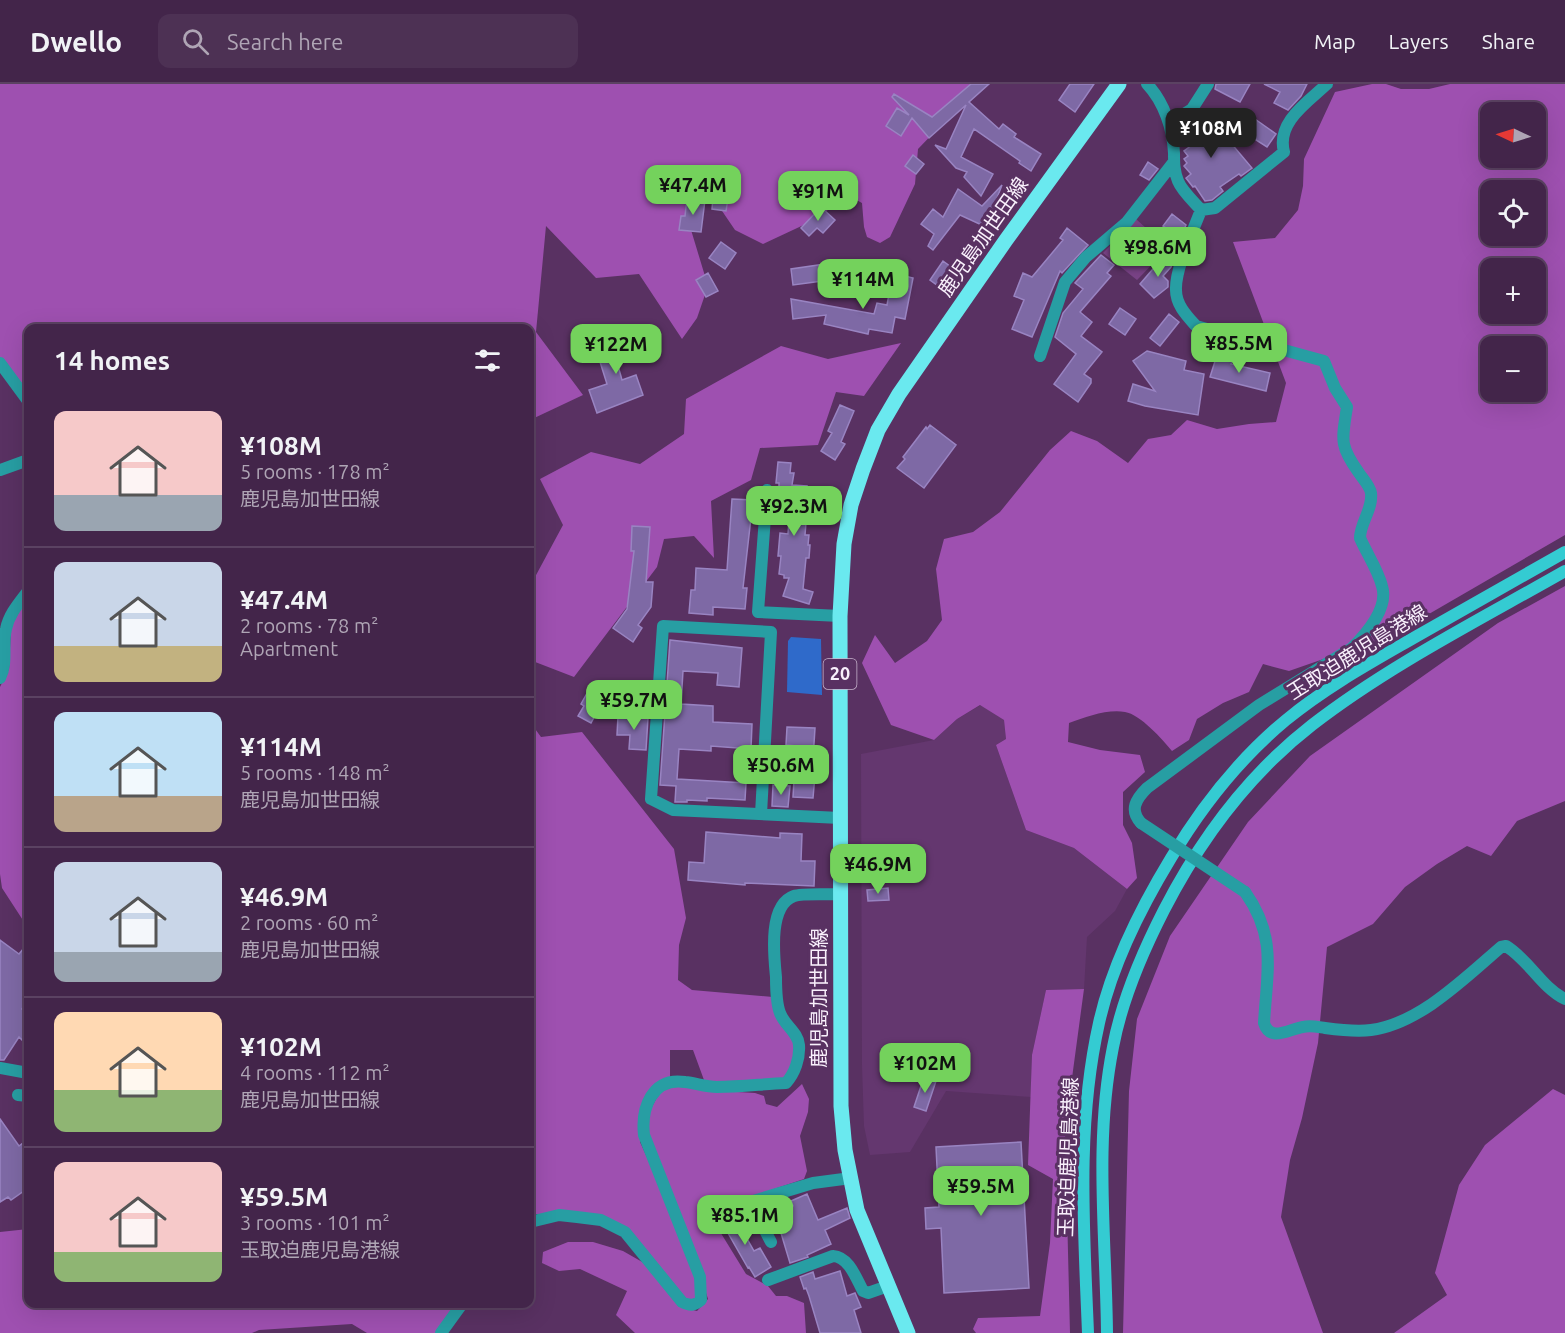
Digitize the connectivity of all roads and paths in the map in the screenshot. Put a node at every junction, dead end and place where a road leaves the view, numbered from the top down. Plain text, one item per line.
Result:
1 (1119, 84) edge
2 (1148, 84) edge
3 (1208, 84) edge
4 (1328, 84) edge
5 (1171, 138) junction
6 (1173, 163) junction
7 (1201, 210) junction
8 (1040, 356) dead end
9 (0, 363) edge
10 (24, 396) edge
11 (24, 461) edge
12 (0, 470) edge
13 (767, 490) dead end
14 (1565, 552) edge
15 (1565, 571) edge
16 (24, 596) edge
17 (840, 616) junction
18 (0, 678) edge
19 (761, 814) junction
20 (840, 818) junction
21 (840, 894) junction
22 (1565, 999) edge
23 (0, 1068) edge
24 (24, 1072) edge
25 (851, 1178) junction
26 (534, 1221) edge
27 (771, 1242) dead end
28 (768, 1280) dead end
29 (888, 1286) junction
30 (459, 1308) edge
31 (441, 1333) edge
32 (908, 1333) edge
33 (1088, 1333) edge
34 (1107, 1333) edge

1 - 17 main road, 鹿児島加世田線 / 20
2 - 5 street
3 - 5 street
4 - 7 street
5 - 6 street
6 - 7 street
6 - 8 street
7 - 22 street, bridge
9 - 10 street
11 - 12 street
13 - 17 street
14 - 33 main road, 玉取迫鹿児島港線
15 - 34 main road, 玉取迫鹿児島港線
16 - 18 street
17 - 20 main road, 鹿児島加世田線 / 20
19 - 19 street
19 - 20 street
20 - 21 main road, 鹿児島加世田線 / 20
21 - 25 main road, 鹿児島加世田線 / 20
21 - 26 street
23 - 24 street
25 - 27 street
25 - 29 main road, 鹿児島加世田線 / 20
28 - 29 street
29 - 32 main road, 鹿児島加世田線 / 20
30 - 31 street

